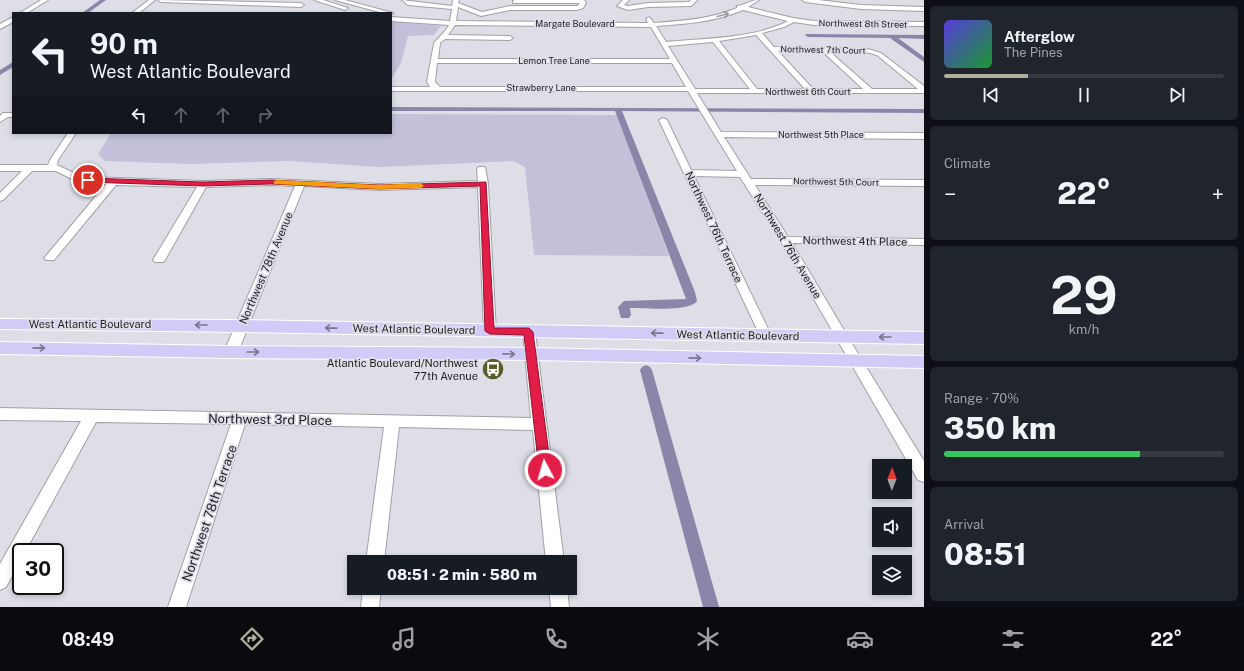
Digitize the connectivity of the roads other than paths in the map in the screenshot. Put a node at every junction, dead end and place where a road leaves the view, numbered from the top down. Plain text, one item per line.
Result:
1 (45, 0) edge
2 (152, 0) edge
3 (160, 0) edge
4 (318, 0) edge
5 (338, 0) edge
6 (405, 0) edge
7 (428, 0) edge
8 (508, 0) edge
9 (626, 0) edge
10 (694, 0) edge
11 (741, 0) edge
12 (756, 0) edge
13 (805, 0) edge
14 (812, 0) edge
15 (884, 0) edge
16 (302, 4) junction
17 (456, 4) edge
18 (516, 5) junction
19 (744, 8) junction
20 (887, 9) junction
21 (924, 9) edge
22 (352, 10) dead end
23 (712, 11) dead end
24 (25, 12) edge
25 (136, 12) edge
26 (295, 12) edge
27 (386, 12) edge
28 (392, 13) edge
29 (392, 19) edge
30 (12, 20) edge
31 (793, 20) junction
32 (453, 21) junction
33 (650, 22) junction
34 (911, 24) junction
35 (924, 24) edge
36 (0, 27) edge
37 (758, 34) junction
38 (442, 37) junction
39 (510, 38) dead end
40 (715, 41) junction
41 (664, 44) junction
42 (773, 49) junction
43 (823, 49) junction
44 (434, 61) junction
45 (673, 61) junction
46 (436, 88) junction
47 (392, 89) dead end
48 (692, 90) junction
49 (924, 91) edge
50 (756, 92) junction
51 (812, 92) junction
52 (871, 92) junction
53 (663, 120) dead end
54 (71, 134) edge
55 (718, 134) junction
56 (924, 136) edge
57 (0, 168) edge
58 (30, 168) junction
59 (52, 168) junction
60 (482, 169) dead end
61 (689, 173) junction
62 (746, 178) junction
63 (113, 182) junction
64 (301, 183) junction
65 (924, 183) edge
66 (203, 184) junction
67 (483, 184) junction
68 (0, 198) edge
69 (785, 240) junction
70 (924, 242) edge
71 (50, 258) dead end
72 (159, 260) dead end
73 (0, 324) edge
74 (242, 326) junction
75 (490, 331) junction
76 (529, 332) junction
77 (765, 335) junction
78 (842, 337) junction
79 (924, 338) edge
80 (0, 348) edge
81 (232, 352) junction
82 (531, 354) junction
83 (855, 361) junction
84 (924, 362) edge
85 (0, 414) edge
86 (92, 415) junction
87 (240, 418) junction
88 (392, 421) junction
89 (540, 424) junction
90 (924, 475) edge
91 (376, 555) edge
92 (554, 555) edge
93 (0, 581) edge
94 (371, 595) edge
95 (559, 595) edge
96 (177, 607) edge
97 (370, 607) edge
98 (560, 607) edge

1 - 24 street
2 - 25 street
3 - 16 street
4 - 16 street
4 - 22 street
5 - 27 street, Margate Boulevard
6 - 17 street
7 - 17 street
8 - 18 street
9 - 10 street
11 - 19 street, Northwest 8th Street
12 - 19 street, Margate Boulevard
13 - 14 street
14 - 20 street
15 - 20 street
16 - 26 street
17 - 18 street
17 - 32 street
18 - 18 street
19 - 31 street, Northwest 8th Street
33 -> 19 street, Margate Boulevard
20 - 21 street
20 - 34 street
23 - 33 street, Margate Boulevard
28 - 32 street, Margate Boulevard
29 - 32 street, Margate Boulevard
30 - 36 street
31 - 34 street, Northwest 8th Street
31 - 37 street
32 - 33 street, Margate Boulevard
32 - 38 street
33 - 41 street, Northwest 76th Avenue
34 - 35 street, Northwest 8th Street
37 - 40 street
37 - 42 street
38 - 39 street
38 - 44 street
40 - 41 street
40 - 50 street
41 - 45 street, Northwest 76th Avenue
42 - 43 street, Northwest 7th Court
42 - 51 street
43 - 49 street, Northwest 7th Court
43 - 52 street
44 - 45 street, Lemon Tree Lane
44 - 46 street
45 - 48 street, Northwest 76th Avenue
46 - 47 street, Strawberry Lane
46 - 48 street, Strawberry Lane
48 - 50 street, Northwest 6th Court
48 - 55 street, Northwest 76th Avenue
49 - 52 street, Northwest 6th Court
50 - 51 street, Northwest 6th Court
51 - 52 street, Northwest 6th Court
53 - 61 street, Northwest 76th Terrace
54 - 59 street
55 - 56 street, Northwest 5th Place
55 - 62 street, Northwest 76th Avenue
57 - 58 street
58 - 59 street
58 - 68 street
59 - 63 street
60 - 67 street
61 - 62 street, Northwest 5th Court
61 - 77 street, Northwest 76th Terrace
62 - 65 street, Northwest 5th Court
62 - 69 street, Northwest 76th Avenue
63 - 66 street
63 - 71 street
64 - 66 street
64 - 67 street
64 - 74 street, Northwest 78th Avenue
66 - 72 street
67 - 75 street
69 - 70 street, Northwest 4th Place
69 - 78 street, Northwest 76th Avenue
74 -> 73 main road, West Atlantic Boulevard
75 -> 74 main road, West Atlantic Boulevard
74 - 81 street, Northwest 78th Avenue
75 - 76 main road, West Atlantic Boulevard
77 -> 76 main road, West Atlantic Boulevard
76 - 82 street
77 - 78 main road, West Atlantic Boulevard
79 -> 78 main road, West Atlantic Boulevard
78 - 83 street, Northwest 76th Avenue
80 -> 81 main road
81 -> 82 main road
82 -> 83 main road
82 - 89 street
83 - 84 main road
83 - 90 street, Northwest 76th Avenue
85 - 86 street, Northwest 3rd Place
86 - 87 street, Northwest 3rd Place
86 - 93 street
87 - 88 street, Northwest 3rd Place
87 - 96 street, Northwest 78th Terrace
88 - 89 street, Northwest 3rd Place
88 - 91 street
89 - 92 street
94 - 97 street
95 - 98 street

